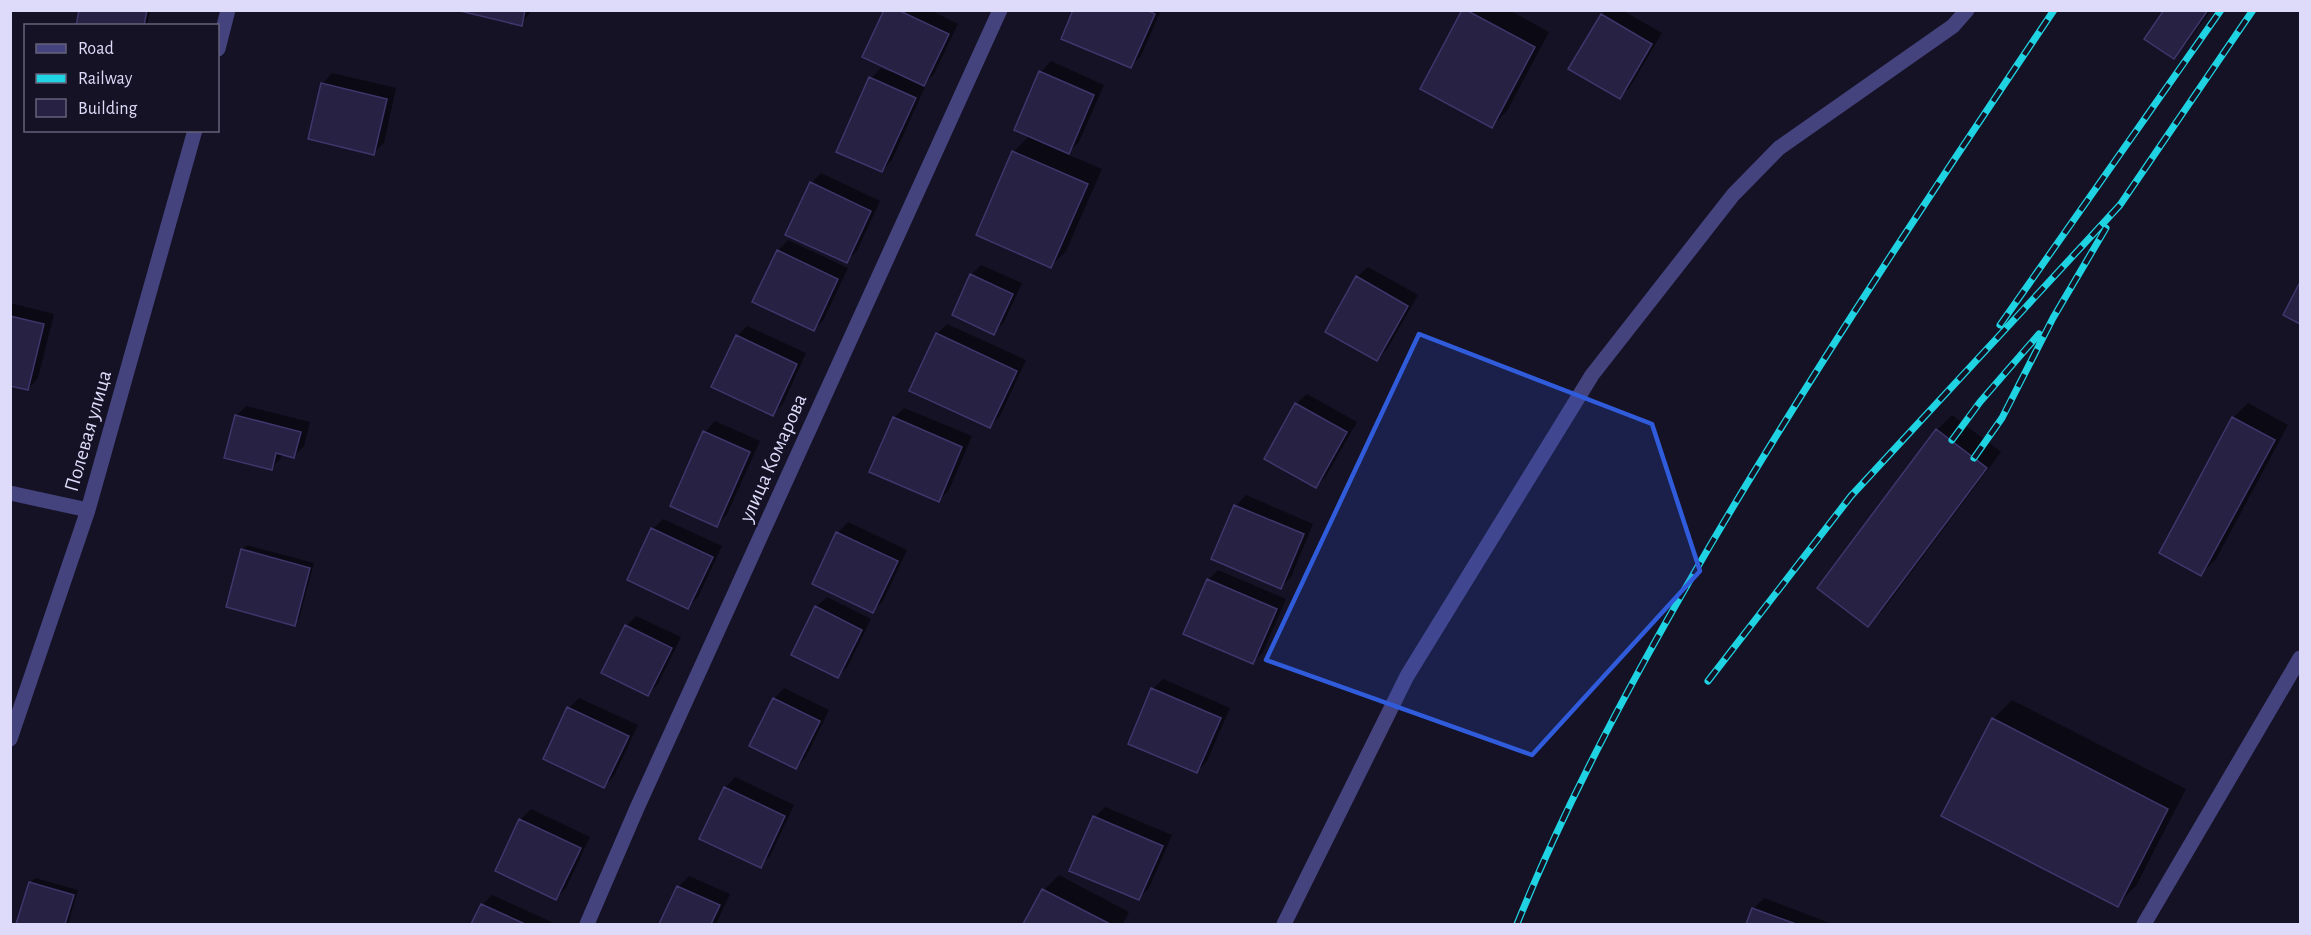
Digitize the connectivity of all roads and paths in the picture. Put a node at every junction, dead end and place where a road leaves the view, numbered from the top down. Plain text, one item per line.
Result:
1 (228, 10) edge
2 (1000, 10) edge
3 (1966, 10) edge
4 (219, 45) edge
5 (194, 132) edge
6 (10, 493) edge
7 (88, 510) junction
8 (2301, 658) edge
9 (10, 739) edge
10 (587, 924) edge
11 (1284, 924) edge
12 (2144, 924) edge

1 - 4 street
2 - 10 street, улица Комарова
3 - 11 street
5 - 7 street, Полевая улица
6 - 7 street
7 - 9 street, Полевая улица
8 - 12 street

